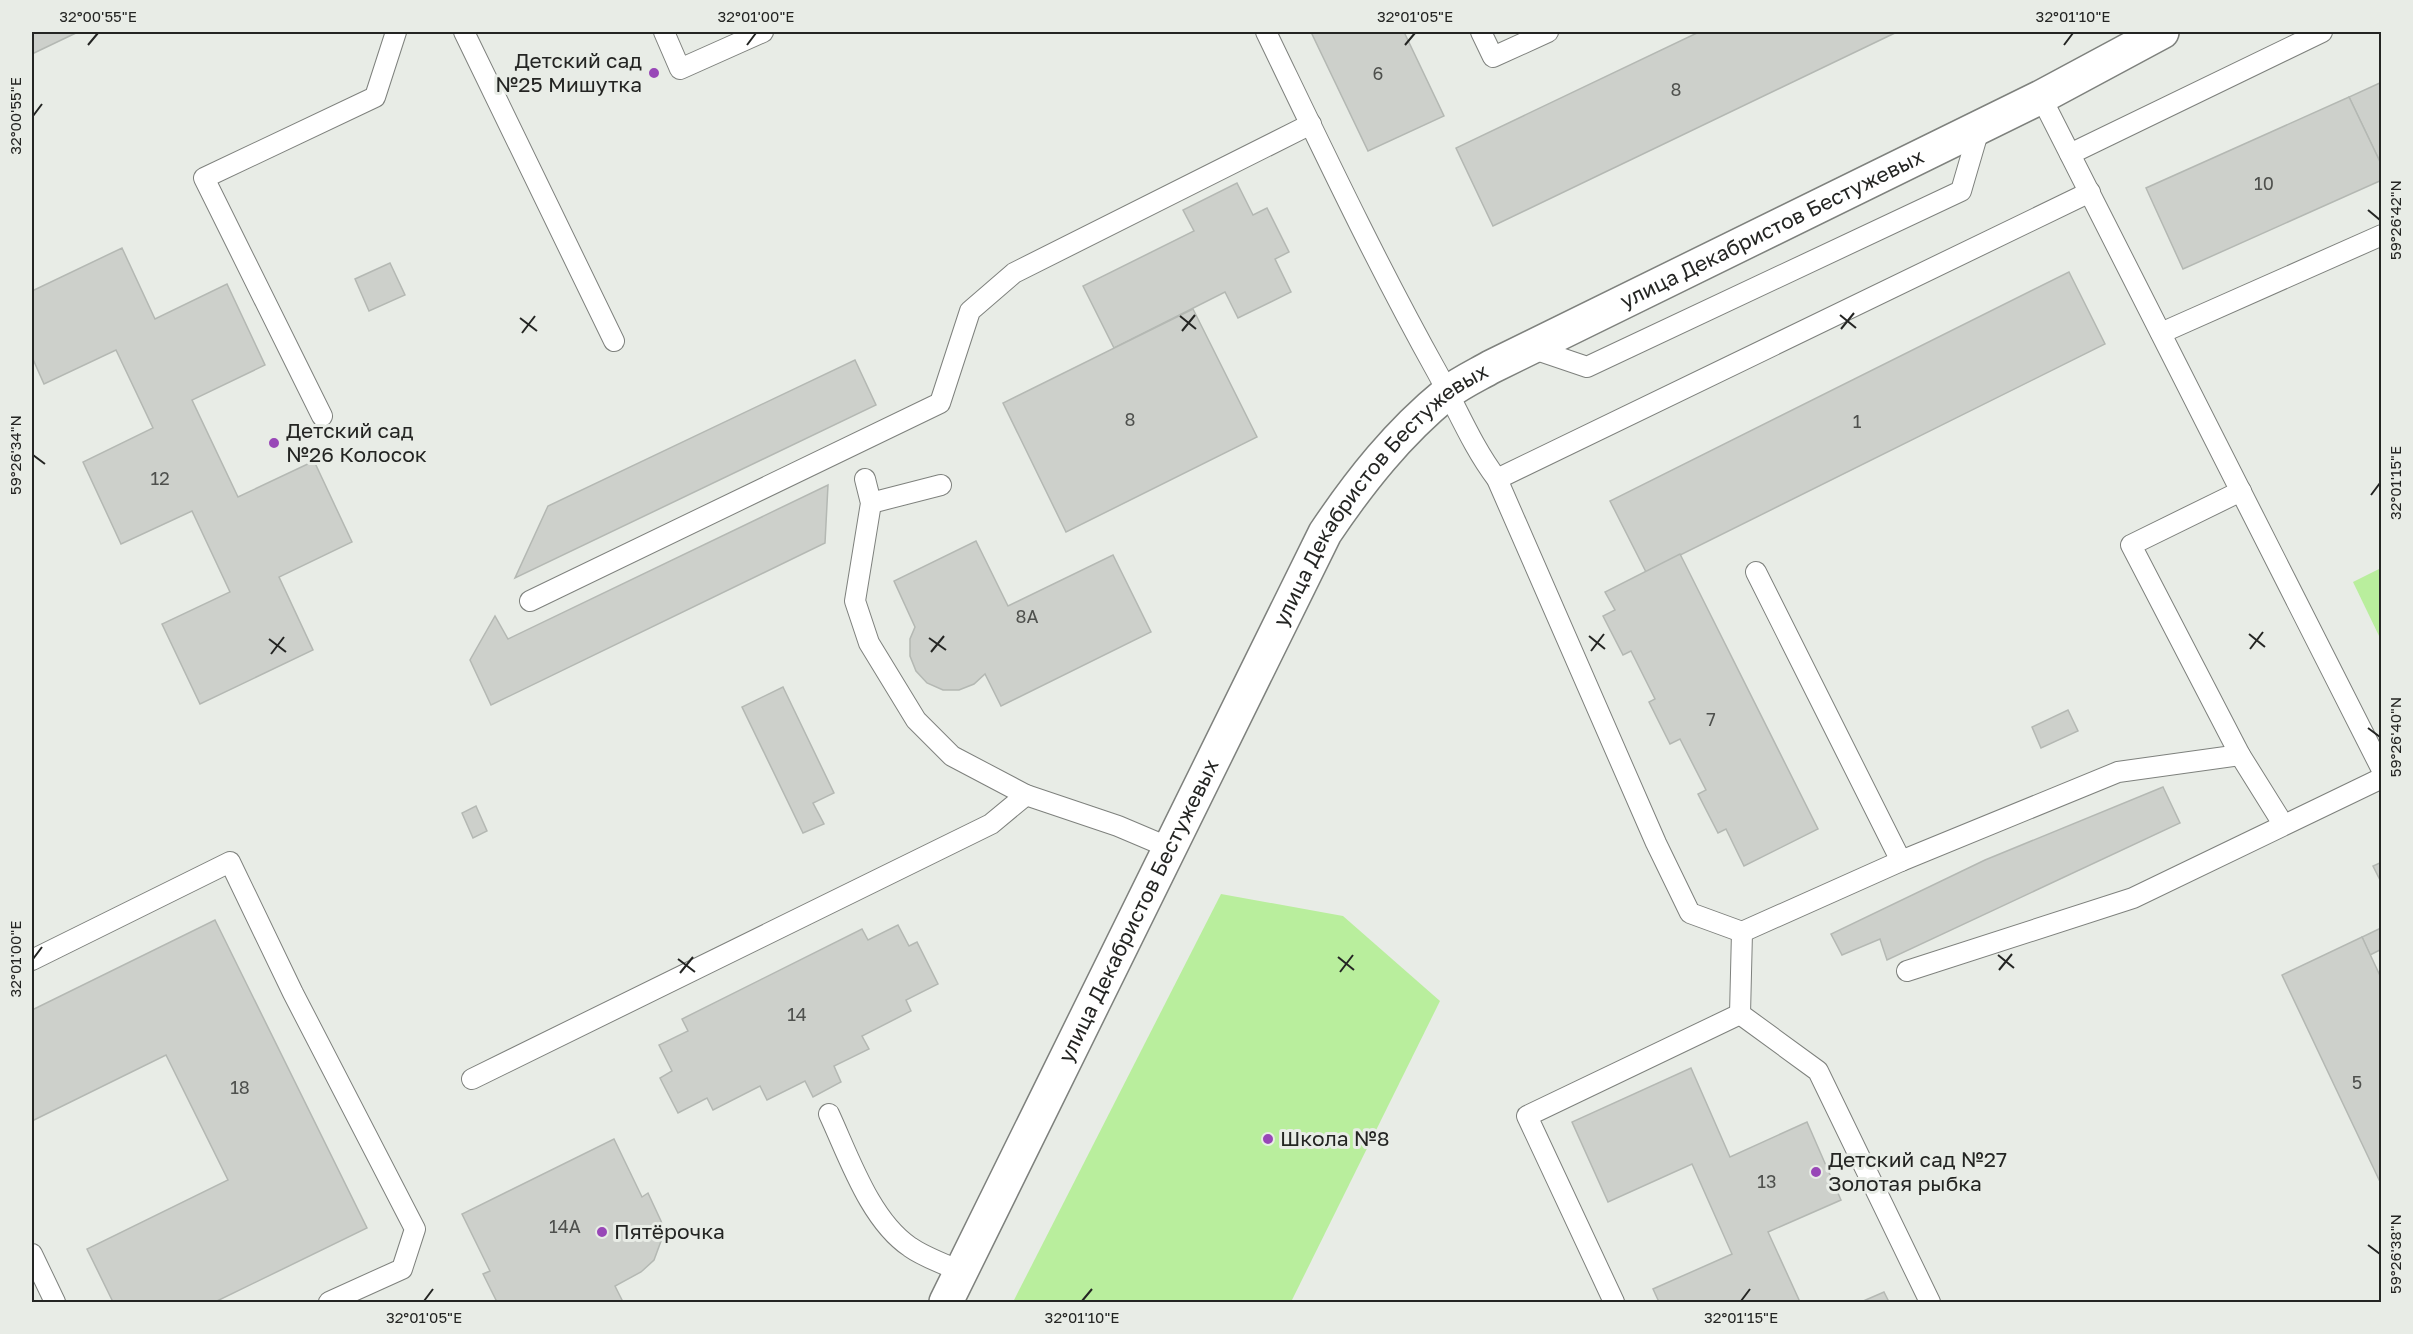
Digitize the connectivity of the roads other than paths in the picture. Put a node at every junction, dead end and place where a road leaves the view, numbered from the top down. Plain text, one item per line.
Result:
1 (396, 32) edge
2 (464, 32) edge
3 (664, 32) edge
4 (763, 32) edge
5 (1266, 32) edge
6 (1481, 32) edge
7 (1548, 32) edge
8 (2162, 32) edge
9 (2322, 32) edge
10 (2041, 97) junction
11 (1311, 124) junction
12 (1980, 126) junction
13 (2070, 154) junction
14 (2090, 192) junction
15 (2382, 235) edge
16 (2161, 333) junction
17 (614, 341) dead end
18 (1528, 347) junction
19 (1449, 392) junction
20 (322, 416) dead end
21 (865, 479) dead end
22 (1497, 479) junction
23 (941, 484) dead end
24 (2241, 491) junction
25 (871, 503) junction
26 (1756, 572) dead end
27 (530, 601) dead end
28 (2240, 755) junction
29 (2382, 770) edge
30 (2382, 778) edge
31 (1026, 795) junction
32 (2283, 824) junction
33 (1170, 848) junction
34 (1901, 861) junction
35 (1742, 932) junction
36 (32, 960) edge
37 (1907, 971) dead end
38 (1740, 1014) junction
39 (472, 1078) dead end
40 (829, 1114) dead end
41 (32, 1254) edge
42 (960, 1271) junction
43 (55, 1302) edge
44 (329, 1302) edge
45 (946, 1302) edge
46 (1614, 1302) edge
47 (1930, 1302) edge

1 - 20 lane
2 - 17 lane
3 - 4 lane
5 - 11 lane
6 - 7 lane
8 - 10 street, улица Декабристов Бестужевых
9 - 13 lane
10 - 12 street, улица Декабристов Бестужевых
10 - 13 lane
11 - 19 lane
11 - 27 lane
12 - 18 street, улица Декабристов Бестужевых
12 - 18 lane
13 - 14 lane
14 - 16 lane
14 - 22 lane
15 - 16 lane
16 - 24 lane
18 - 19 street, улица Декабристов Бестужевых
19 - 22 lane
19 - 33 street, улица Декабристов Бестужевых
21 - 25 lane
22 - 35 lane
23 - 25 lane
24 - 28 lane
24 - 29 lane
25 - 31 lane
26 - 34 lane
28 - 32 lane
28 - 34 lane
30 - 32 lane
31 - 33 lane
31 - 39 lane
32 - 37 lane
33 - 42 street, улица Декабристов Бестужевых
34 - 35 lane
35 - 38 lane
36 - 44 lane
38 - 46 lane
38 - 47 lane
40 - 42 lane
41 - 43 lane
42 - 45 street, улица Декабристов Бестужевых

